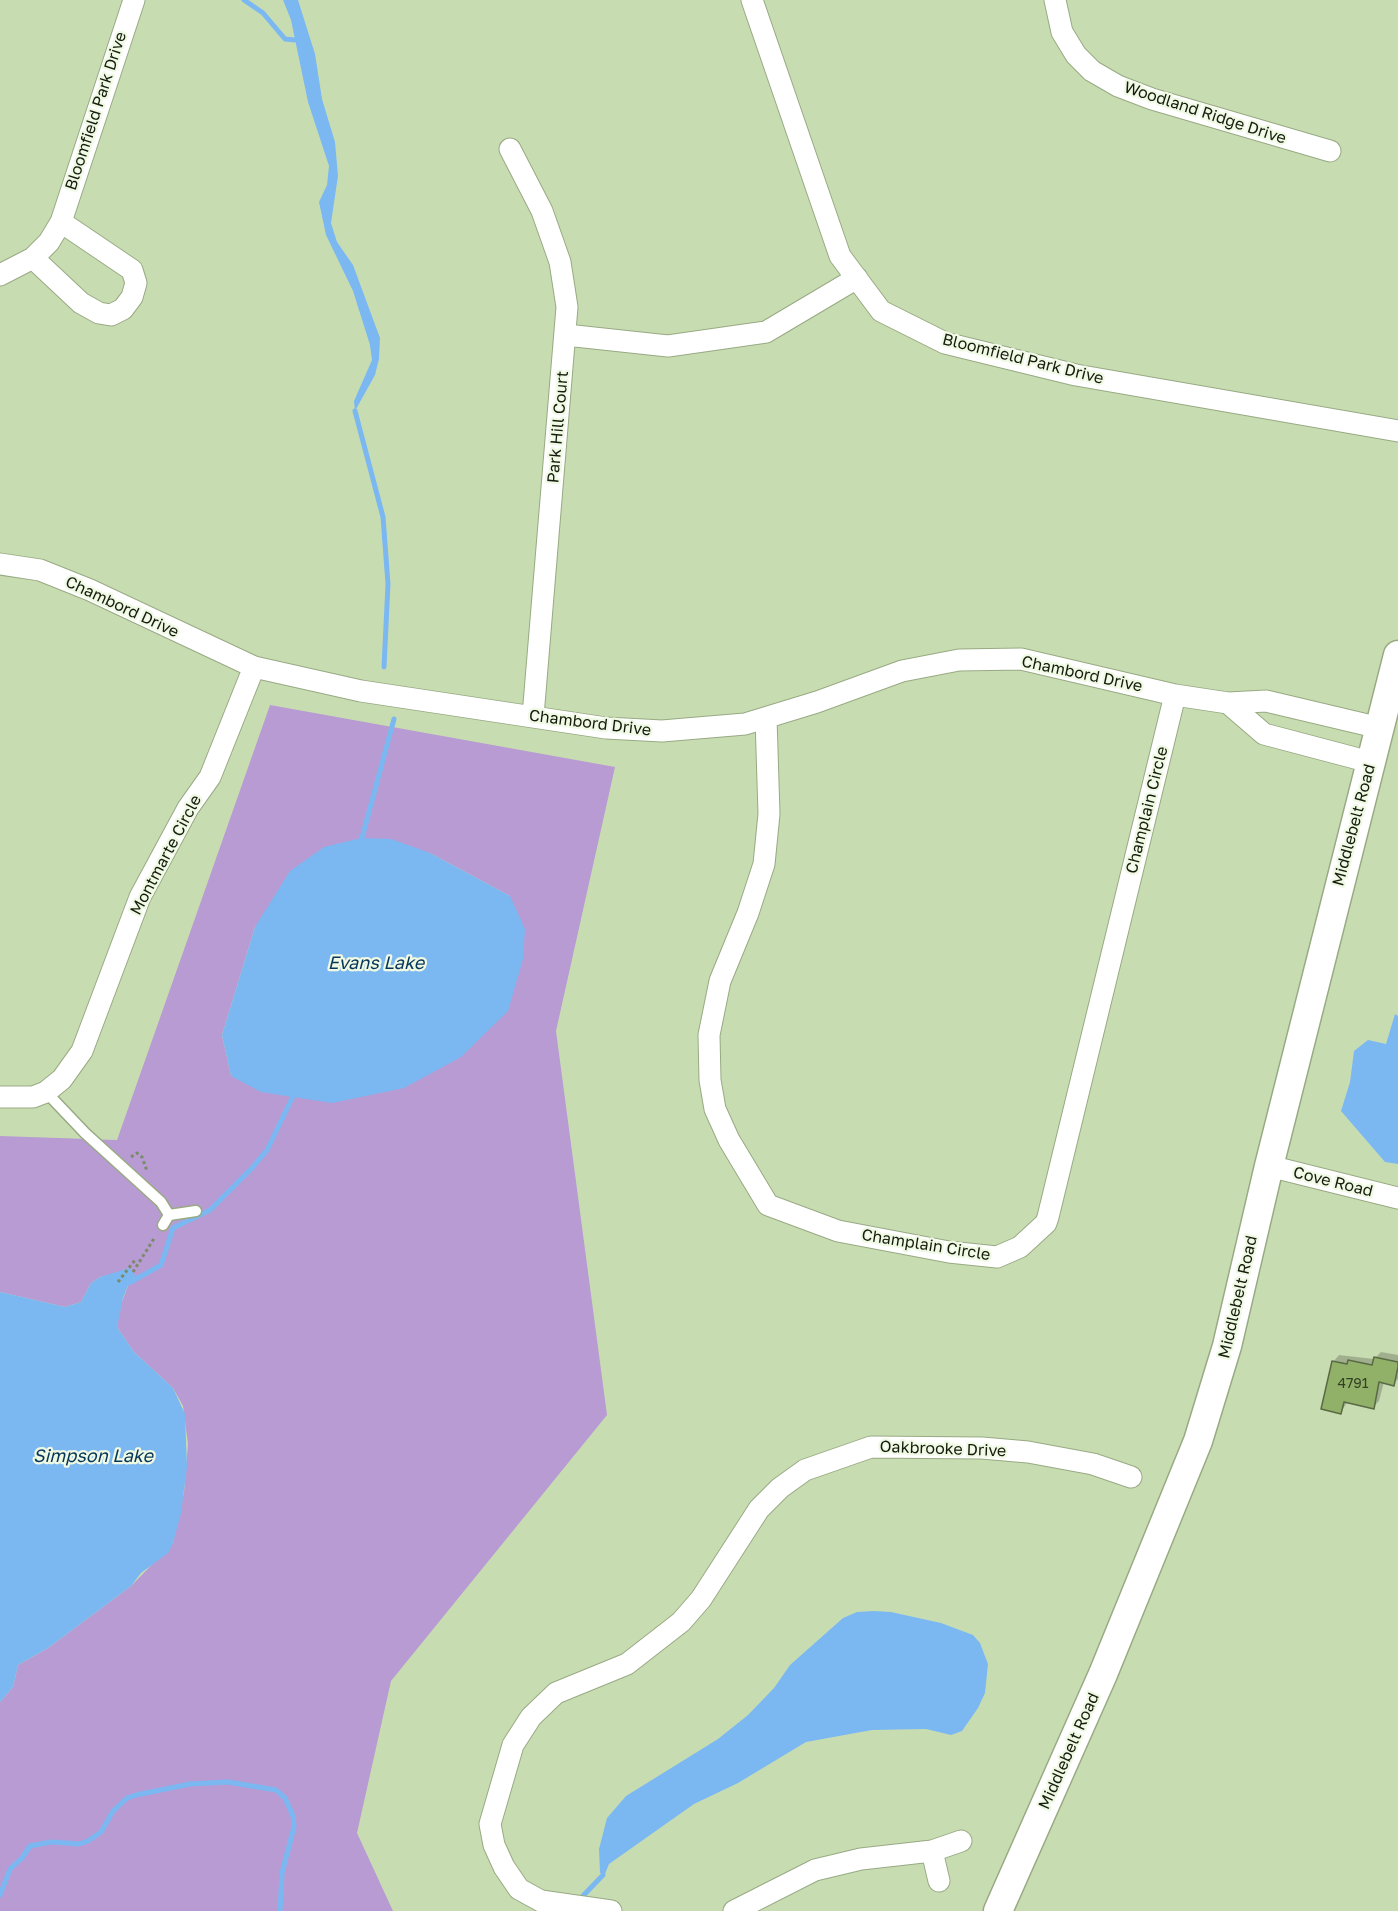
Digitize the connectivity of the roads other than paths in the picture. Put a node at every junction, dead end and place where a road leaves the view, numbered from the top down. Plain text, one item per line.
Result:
1 (134, 0) edge
2 (752, 0) edge
3 (1055, 0) edge
4 (510, 149) dead end
5 (1330, 151) dead end
6 (61, 222) junction
7 (33, 258) junction
8 (0, 275) edge
9 (857, 279) junction
10 (566, 335) junction
11 (1398, 431) edge
12 (0, 564) edge
13 (1398, 655) edge
14 (254, 667) junction
15 (1175, 695) junction
16 (1228, 703) junction
17 (533, 716) junction
18 (766, 718) junction
19 (1380, 728) junction
20 (1370, 762) junction
21 (46, 1092) junction
22 (0, 1097) edge
23 (1269, 1166) junction
24 (1398, 1198) edge
25 (196, 1211) dead end
26 (169, 1215) junction
27 (163, 1226) road end
28 (1131, 1477) dead end
29 (962, 1841) dead end
30 (932, 1851) junction
31 (939, 1881) dead end
32 (610, 1911) edge
33 (734, 1911) edge
34 (998, 1911) edge

1 - 6 street, Bloomfield Park Drive
2 - 9 street, Bloomfield Park Drive
3 - 5 street, Woodland Ridge Drive
4 - 10 street, Park Hill Court
6 - 7 street, Bloomfield Park Drive
6 - 7 street
7 - 8 street, Bloomfield Park Drive
9 - 10 street
9 - 11 street, Bloomfield Park Drive
10 - 17 street, Park Hill Court
12 - 14 street, Chambord Drive
13 - 19 street, Middlebelt Road
14 - 17 street, Chambord Drive
14 - 21 street, Montmarte Circle
15 - 16 street, Chambord Drive
15 - 18 street, Chambord Drive
15 - 18 street, Champlain Circle
16 - 19 street, Chambord Drive
16 - 20 street
17 - 18 street, Chambord Drive
19 - 20 street, Middlebelt Road
20 - 23 street, Middlebelt Road
21 - 22 street
21 - 26 lane
23 - 24 street, Cove Road
23 - 34 street, Middlebelt Road
25 - 26 lane
26 - 27 lane
28 - 32 street, Oakbrooke Drive
29 - 30 street
30 - 31 street
30 - 33 street

